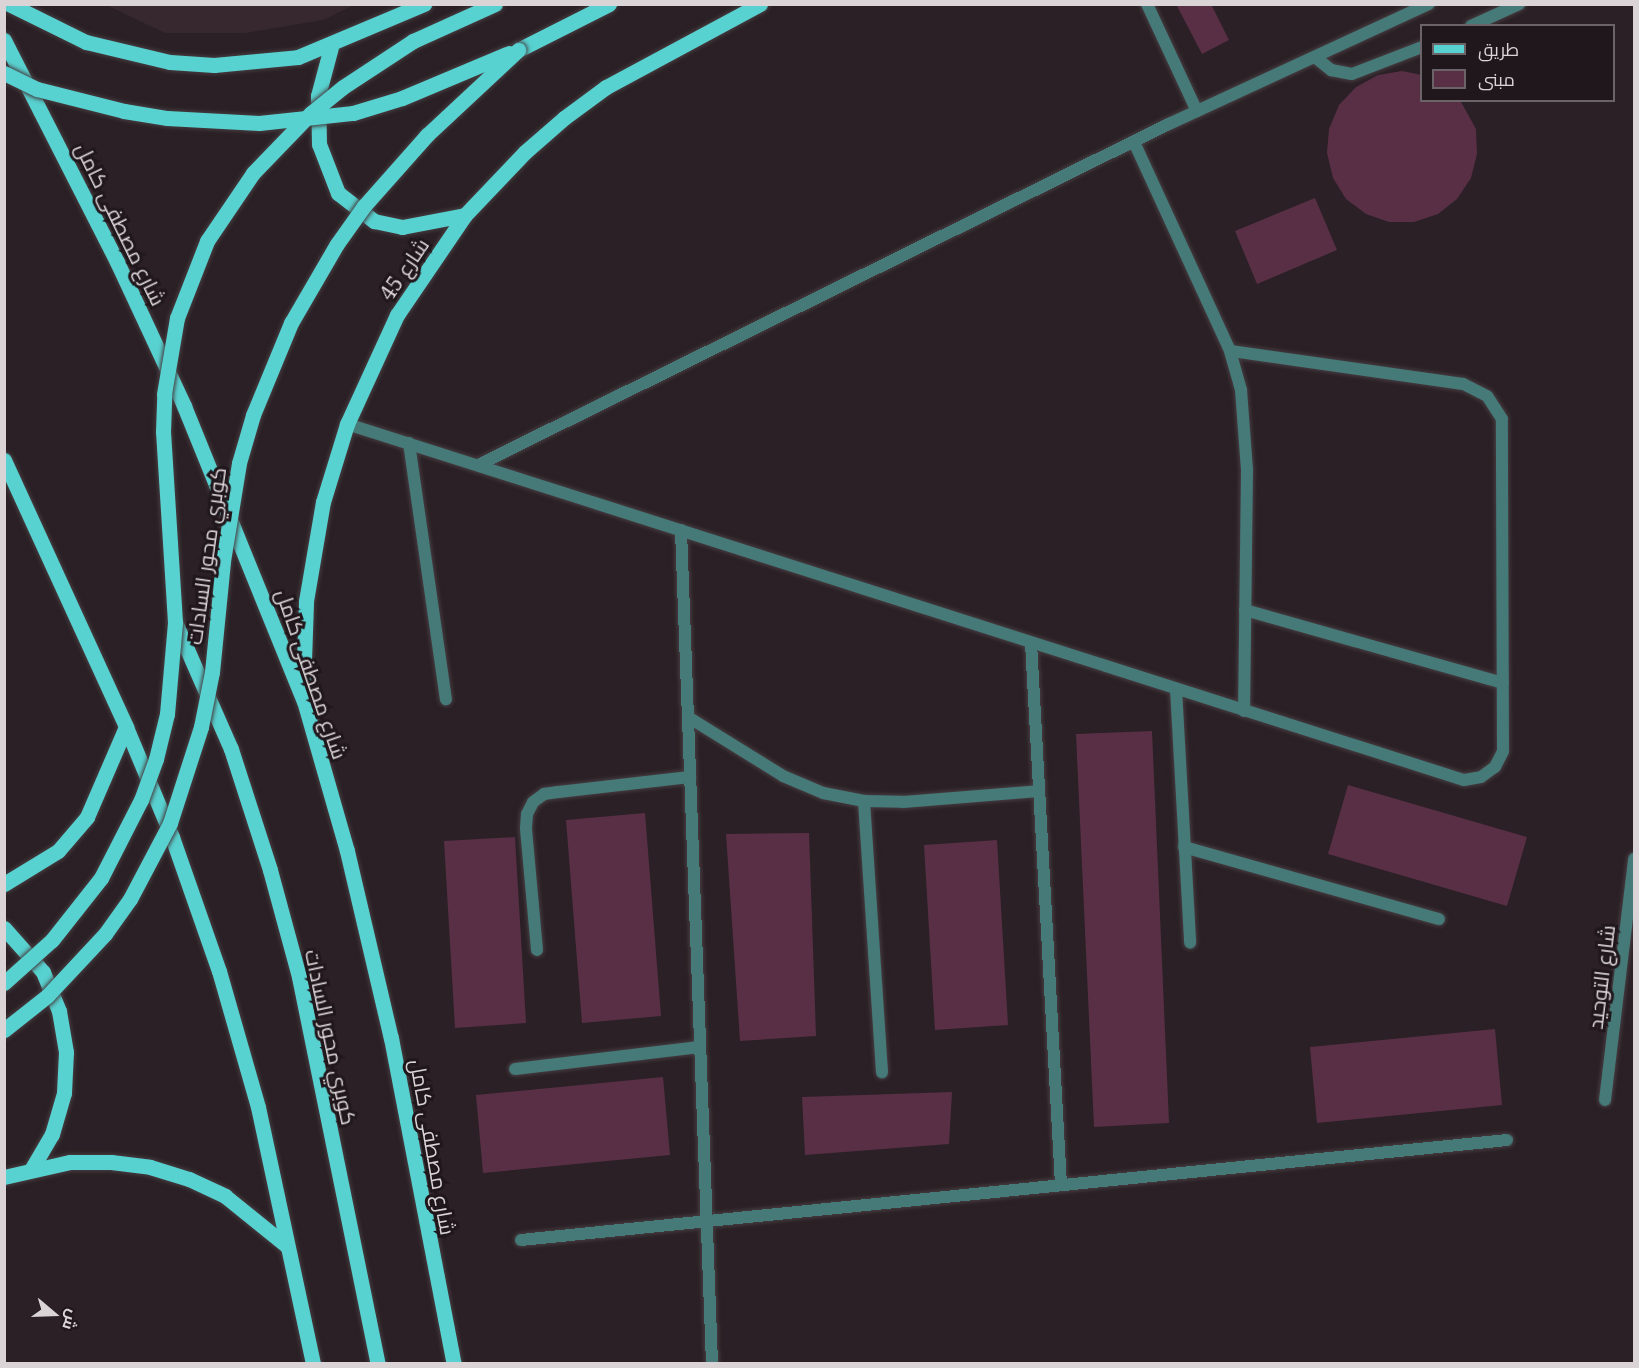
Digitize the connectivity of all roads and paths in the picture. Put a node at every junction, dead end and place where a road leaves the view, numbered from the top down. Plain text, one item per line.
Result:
1 (9, 4) edge
2 (424, 4) edge
3 (495, 4) edge
4 (609, 4) edge
5 (760, 4) edge
6 (1147, 4) edge
7 (1429, 4) edge
8 (1519, 4) edge
9 (1475, 24) edge
10 (4, 40) edge
11 (331, 47) junction
12 (1420, 48) edge
13 (518, 50) junction
14 (1315, 57) junction
15 (4, 73) edge
16 (1197, 111) junction
17 (1134, 142) junction
18 (465, 215) junction
19 (1230, 351) junction
20 (346, 424) junction
21 (409, 443) junction
22 (4, 460) edge
23 (478, 465) junction
24 (681, 530) junction
25 (1245, 610) junction
26 (176, 622) junction
27 (1031, 642) junction
28 (1503, 683) junction
29 (1176, 688) junction
30 (446, 699) dead end
31 (304, 701) junction
32 (1244, 711) junction
33 (688, 717) junction
34 (126, 727) junction
35 (690, 777) junction
36 (1040, 791) junction
37 (864, 801) junction
38 (1184, 847) junction
39 (1635, 858) edge
40 (4, 884) edge
41 (1632, 907) edge
42 (1439, 920) dead end
43 (4, 928) edge
44 (1190, 943) dead end
45 (537, 950) dead end
46 (4, 983) edge
47 (4, 1030) edge
48 (700, 1047) junction
49 (515, 1069) dead end
50 (882, 1072) dead end
51 (1605, 1100) dead end
52 (1507, 1140) dead end
53 (31, 1170) junction
54 (4, 1178) edge
55 (1061, 1185) junction
56 (706, 1221) junction
57 (521, 1240) dead end
58 (287, 1246) junction
59 (313, 1364) edge
60 (378, 1364) edge
61 (454, 1364) edge
62 (712, 1364) edge

1 - 11 main road
2 - 11 main road
3 - 26 main road, كوبري محور السادات, bridge
4 - 13 main road, كوبري محور السادات
5 - 18 main road, شارع 45
6 - 16 street
7 - 14 street
8 - 9 street
10 - 31 main road, شارع مصطفى كامل
11 - 18 main road
12 - 14 street
13 - 15 main road, كوبري محور السادات, bridge
13 - 47 main road, كوبري محور السادات, bridge
14 - 16 street
16 - 17 street
17 - 19 street
17 - 23 street
18 - 20 main road, شارع 45
19 - 25 street
19 - 28 street
20 - 21 street
20 - 31 main road, شارع 45
21 - 23 street
21 - 30 street
22 - 34 main road
23 - 24 street
24 - 27 street
24 - 33 street
25 - 28 street
25 - 32 street
26 - 46 main road, كوبري محور السادات, bridge
26 - 60 main road, كوبري محور السادات, bridge
27 - 29 street
27 - 36 street
28 - 32 street
29 - 32 street
29 - 38 street
31 - 61 main road, شارع مصطفى كامل
33 - 35 street
33 - 37 street
34 - 40 main road
34 - 58 main road
35 - 45 street
35 - 48 street
36 - 37 street
36 - 55 street
37 - 50 street
38 - 42 street
38 - 44 street
39 - 41 street, شارع التوحيد
41 - 51 street, شارع التوحيد
43 - 53 main road
48 - 49 street
48 - 56 street
52 - 55 street
53 - 54 main road
53 - 58 main road
55 - 56 street
56 - 57 street
56 - 62 street
58 - 59 main road

